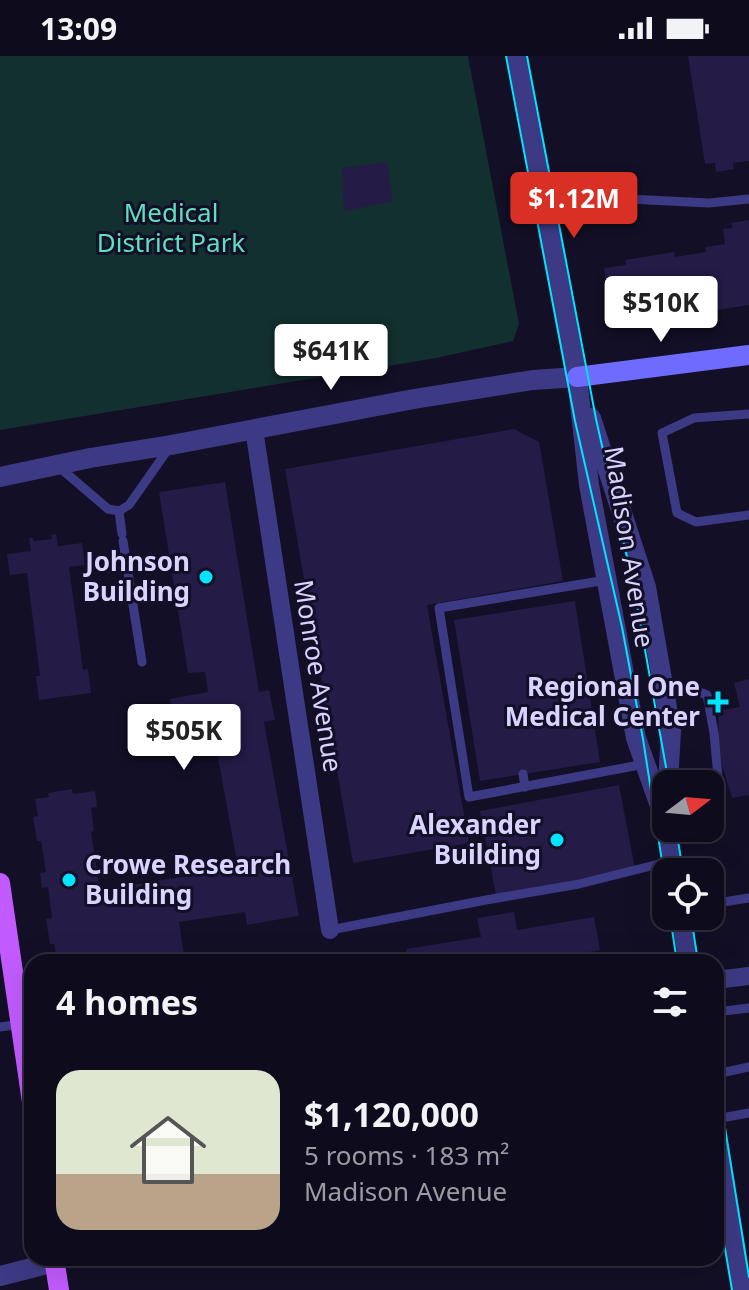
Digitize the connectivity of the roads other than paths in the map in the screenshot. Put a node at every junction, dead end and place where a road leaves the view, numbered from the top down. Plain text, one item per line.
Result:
1 (517, 56) edge
2 (749, 199) edge
3 (546, 213) junction
4 (749, 355) edge
5 (577, 377) junction
6 (749, 414) edge
7 (254, 429) junction
8 (171, 445) junction
9 (56, 465) junction
10 (0, 477) edge
11 (119, 511) junction
12 (749, 515) edge
13 (606, 580) junction
14 (142, 662) dead end
15 (664, 689) junction
16 (645, 764) junction
17 (669, 770) edge
18 (717, 770) edge
19 (523, 774) dead end
20 (652, 781) edge
21 (525, 787) junction
22 (652, 870) edge
23 (0, 883) edge
24 (749, 898) edge
25 (724, 902) edge
26 (330, 930) joint
27 (683, 930) edge
28 (688, 954) edge
29 (749, 976) edge
30 (724, 979) edge
31 (749, 1008) edge
32 (724, 1011) edge
33 (10, 1026) edge
34 (749, 1067) edge
35 (724, 1072) edge
36 (24, 1074) edge
37 (749, 1113) edge
38 (724, 1118) edge
39 (724, 1178) edge
40 (35, 1266) edge
41 (60, 1266) edge
42 (0, 1276) edge
43 (749, 1288) edge
44 (59, 1290) edge
45 (742, 1290) edge

1 - 3 street, Madison Avenue
2 - 3 lane
3 - 5 street, Madison Avenue
4 - 5 main road
5 - 7 street
5 - 13 street, Madison Avenue
5 - 15 street, Madison Avenue
6 - 12 lane
7 - 8 street
7 - 26 street, Monroe Avenue
8 - 9 street
8 - 11 lane
9 - 10 street
9 - 11 lane
11 - 14 lane
13 - 16 street, Madison Avenue
13 - 21 lane
15 - 17 street, Madison Avenue
15 - 18 lane
16 - 20 street, Madison Avenue
16 - 21 lane
19 - 21 lane
22 - 26 lane
23 - 33 main road
24 - 25 lane
27 - 28 street
29 - 30 street
31 - 32 lane
33 - 36 main road
34 - 35 lane
37 - 38 lane
39 - 45 street
40 - 42 street
41 - 44 main road
43 - 45 lane

